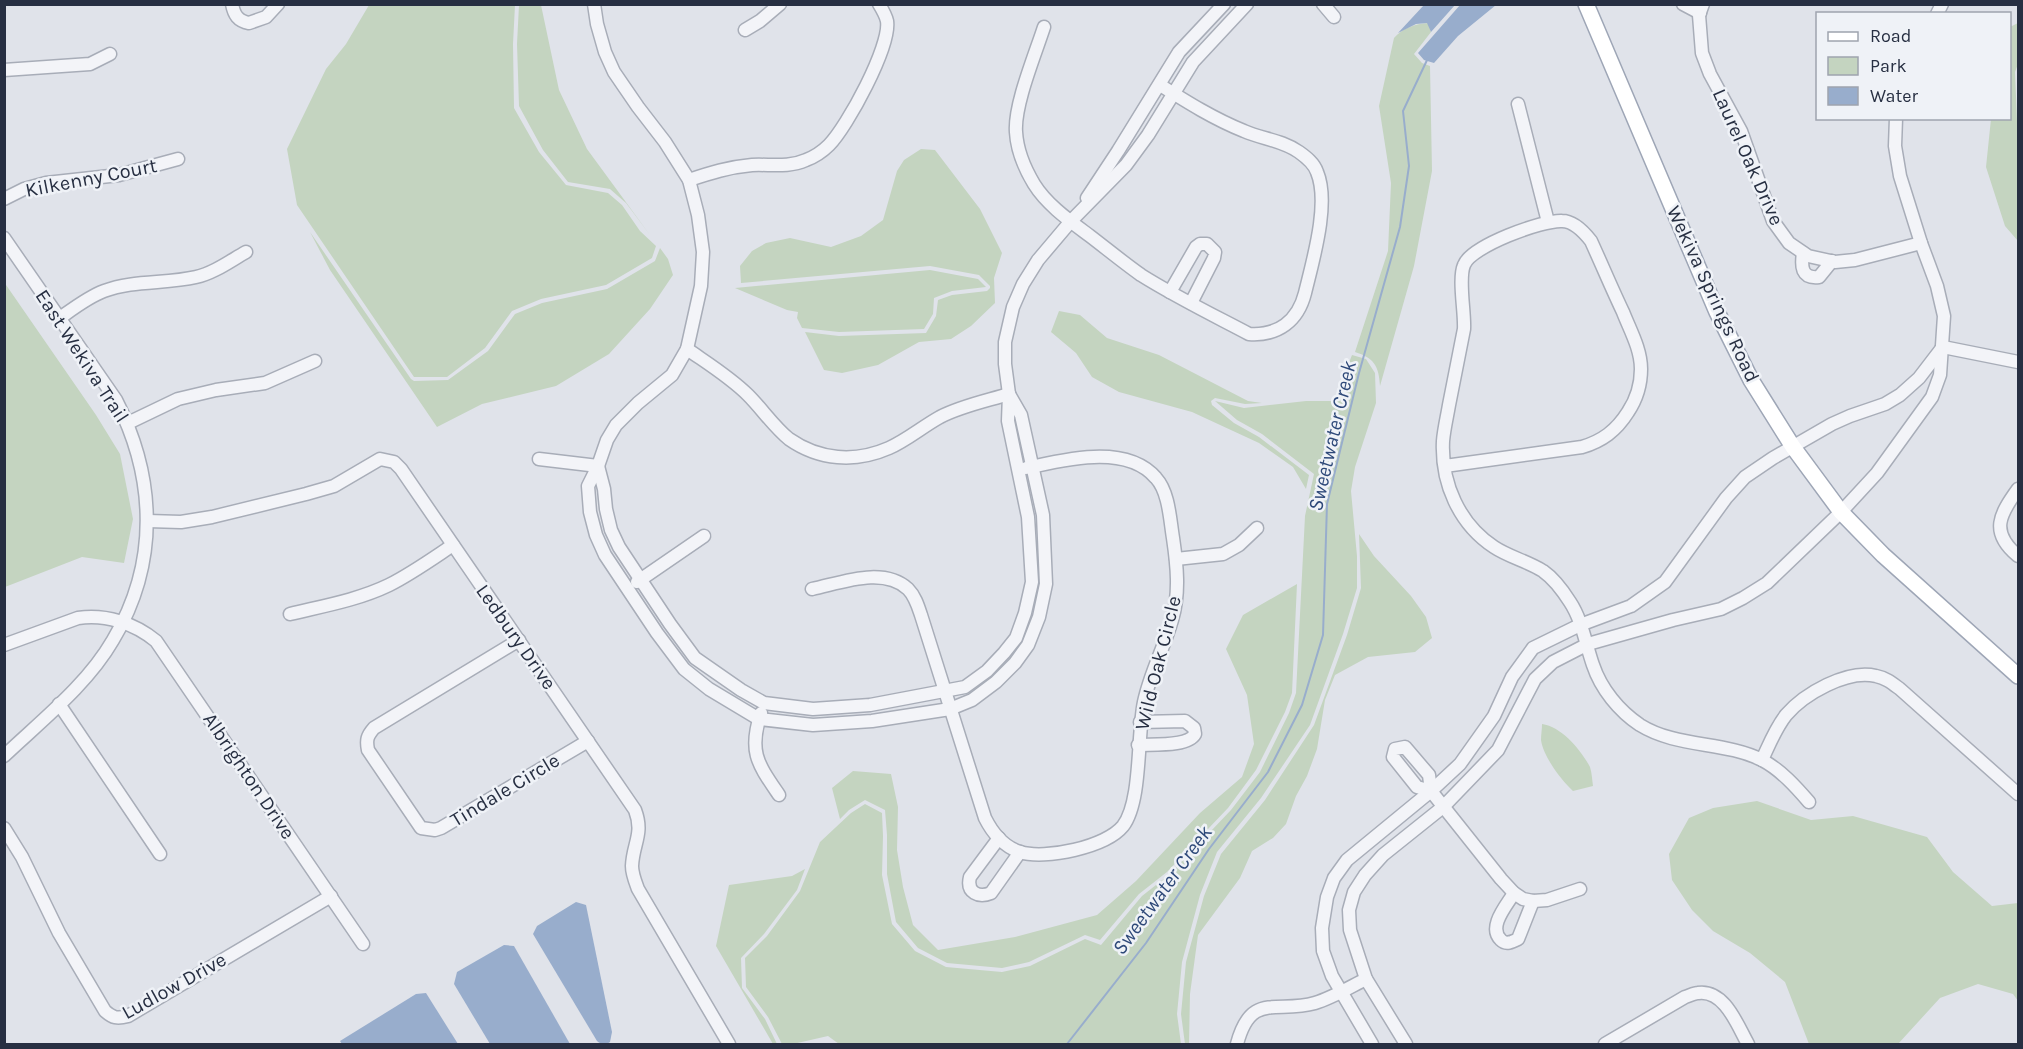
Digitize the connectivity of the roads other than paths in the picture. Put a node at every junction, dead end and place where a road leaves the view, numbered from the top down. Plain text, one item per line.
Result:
1 (278, 4) edge
2 (594, 4) edge
3 (780, 4) edge
4 (879, 4) edge
5 (1224, 4) edge
6 (1323, 4) edge
7 (1586, 4) edge
8 (1683, 4) edge
9 (1246, 5) edge
10 (232, 6) edge
11 (1701, 9) edge
12 (1334, 17) dead end
13 (1044, 27) dead end
14 (745, 30) dead end
15 (110, 54) dead end
16 (4, 70) edge
17 (1160, 85) junction
18 (1174, 94) junction
19 (1518, 104) dead end
20 (1896, 120) edge
21 (178, 159) dead end
22 (689, 180) junction
23 (4, 199) edge
24 (1071, 221) junction
25 (1548, 222) junction
26 (4, 237) edge
27 (1920, 243) junction
28 (246, 252) dead end
29 (1803, 253) junction
30 (1832, 261) junction
31 (1170, 292) junction
32 (1191, 303) junction
33 (60, 318) junction
34 (1943, 347) junction
35 (687, 349) junction
36 (315, 361) dead end
37 (2019, 362) edge
38 (1009, 394) junction
39 (128, 423) junction
40 (1793, 447) junction
41 (538, 459) dead end
42 (1445, 465) junction
43 (598, 466) junction
44 (1033, 466) junction
45 (1019, 469) junction
46 (2019, 489) edge
47 (1841, 512) junction
48 (147, 521) junction
49 (1257, 528) dead end
50 (704, 536) dead end
51 (453, 545) junction
52 (2019, 556) edge
53 (1176, 559) junction
54 (642, 579) junction
55 (1032, 582) junction
56 (1046, 584) junction
57 (629, 588) junction
58 (812, 588) dead end
59 (290, 614) dead end
60 (123, 622) junction
61 (1580, 625) junction
62 (519, 640) junction
63 (1588, 644) junction
64 (4, 645) edge
65 (2019, 676) edge
66 (945, 692) junction
67 (764, 703) junction
68 (59, 704) junction
69 (950, 709) junction
70 (759, 719) junction
71 (1140, 723) junction
72 (588, 741) junction
73 (1138, 745) junction
74 (4, 756) edge
75 (1762, 760) junction
76 (1431, 791) junction
77 (2019, 794) edge
78 (779, 795) dead end
79 (1809, 802) dead end
80 (1443, 807) junction
81 (4, 828) edge
82 (999, 838) junction
83 (1020, 852) junction
84 (160, 854) dead end
85 (1580, 888) dead end
86 (1514, 893) junction
87 (331, 896) junction
88 (1533, 901) junction
89 (363, 944) dead end
90 (1366, 979) junction
91 (1340, 992) junction
92 (729, 1044) edge
93 (1237, 1044) edge
94 (1372, 1044) edge
95 (1406, 1044) edge
96 (1605, 1044) edge
97 (1748, 1044) edge

1 - 10 street
2 - 22 street
3 - 14 street
4 - 22 street
5 - 17 street
6 - 12 street
7 - 40 main road, Wekiva Springs Road
8 - 11 street
9 - 18 street
11 - 29 street, Laurel Oak Drive
13 - 24 street
15 - 16 street
17 - 18 street
17 - 24 street
18 - 24 street
18 - 32 street
19 - 25 street
20 - 27 street
21 - 23 street, Kilkenny Court
22 - 35 street
24 - 31 street
24 - 38 street
25 - 42 street
25 - 42 street
26 - 33 street, East Wekiva Trail
27 - 30 street, Laurel Oak Drive
27 - 34 street
28 - 33 street
29 - 30 street, Laurel Oak Drive
29 - 30 street
31 - 32 street
31 - 32 street
33 - 39 street, East Wekiva Trail
34 - 37 street
34 - 40 street
34 - 47 street
35 - 38 street
35 - 43 street
36 - 39 street
38 - 44 street
38 - 45 street
39 - 48 street, East Wekiva Trail
40 - 47 main road, Wekiva Springs Road
40 - 61 street
41 - 43 street
42 - 61 street
43 - 54 street
43 - 57 street
44 - 45 street, Wild Oak Circle
44 - 53 street, Wild Oak Circle
44 - 56 street
45 - 55 street
46 - 52 street
47 - 63 street
47 - 65 main road, Wekiva Springs Road
48 - 51 street, Ledbury Drive
48 - 60 street, East Wekiva Trail
49 - 53 street
50 - 54 street
51 - 59 street
51 - 62 street, Ledbury Drive
53 - 71 street, Wild Oak Circle
54 - 57 street
54 - 67 street
55 - 56 street
55 - 66 street
56 - 69 street
57 - 70 street
58 - 66 street
60 - 64 street, Albrighton Drive
60 - 68 street, East Wekiva Trail
60 - 87 street, Albrighton Drive
61 - 63 street
61 - 76 street
62 - 72 street, Ledbury Drive
62 - 72 street, Tindale Circle
63 - 75 street
63 - 80 street
66 - 67 street
66 - 69 street
67 - 70 street
68 - 74 street, East Wekiva Trail
68 - 84 street
69 - 70 street
69 - 82 street
70 - 78 street
71 - 73 street, Wild Oak Circle
71 - 73 street
72 - 92 street, Ledbury Drive
73 - 83 street, Wild Oak Circle
75 - 77 street
75 - 79 street
76 - 80 street
76 - 91 street
80 - 86 street
80 - 90 street
81 - 87 street, Ludlow Drive
82 - 83 street
82 - 83 street
85 - 88 street
86 - 88 street
86 - 88 street
87 - 89 street, Albrighton Drive
90 - 91 street
90 - 95 street
91 - 93 street
91 - 94 street
96 - 97 street

